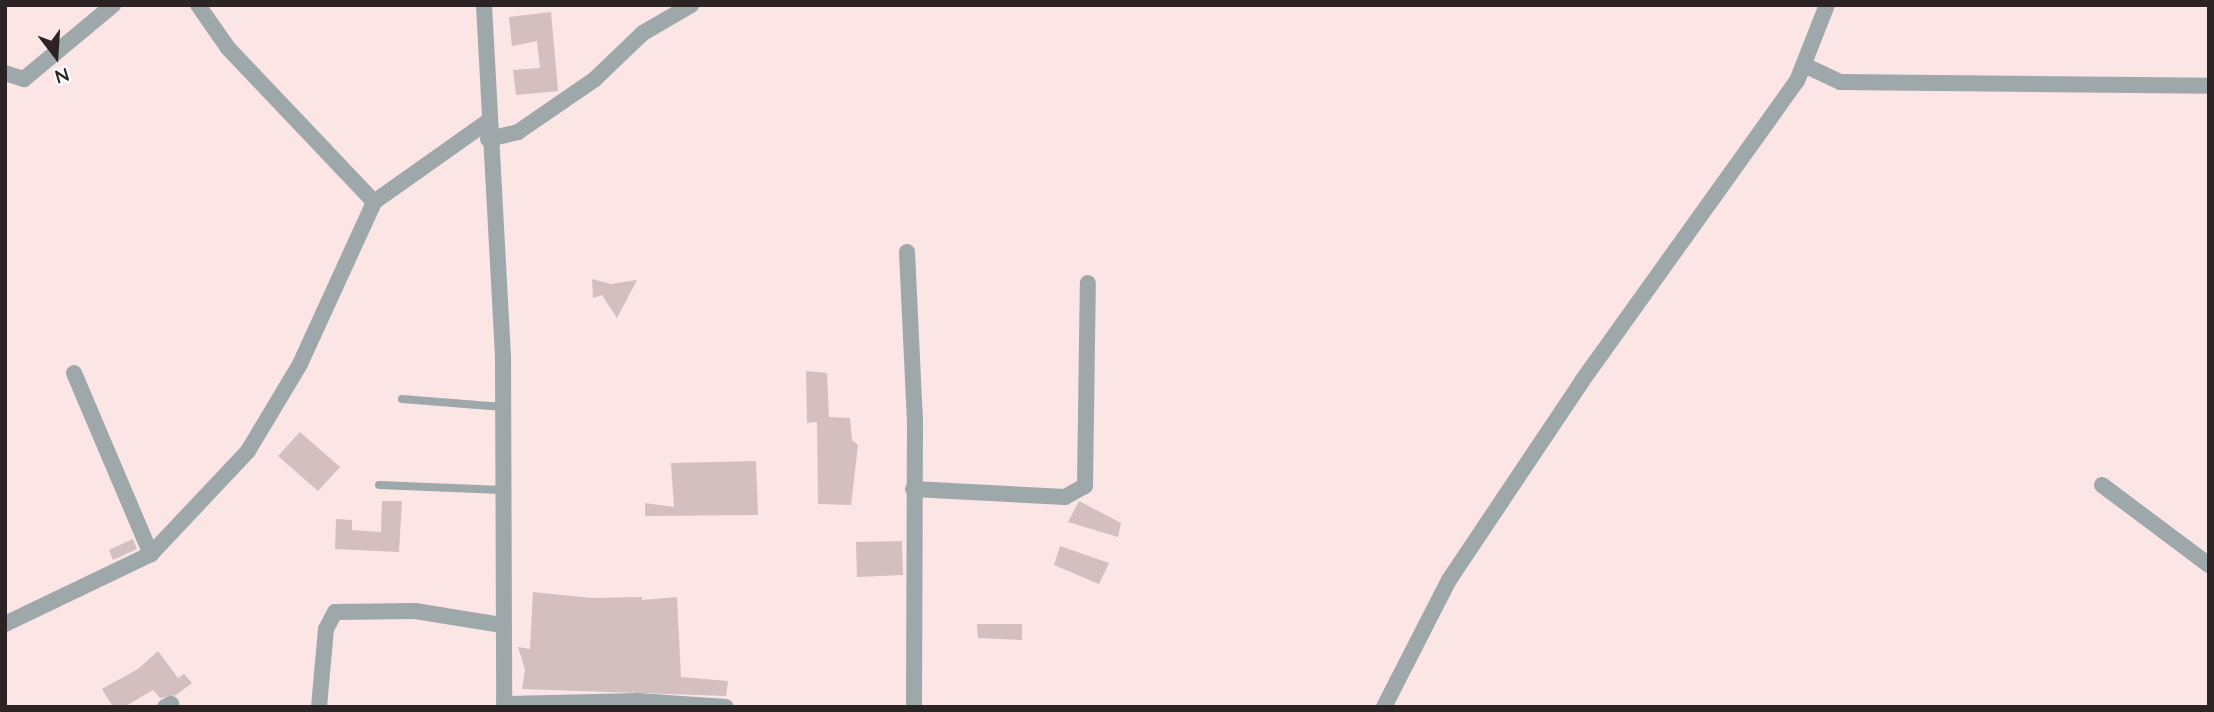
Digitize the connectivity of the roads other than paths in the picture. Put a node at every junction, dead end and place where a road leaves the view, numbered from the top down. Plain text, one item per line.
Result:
1 (113, 5) edge
2 (198, 5) edge
3 (484, 5) edge
4 (691, 5) edge
5 (1827, 5) edge
6 (1804, 65) junction
7 (5, 73) edge
8 (2209, 86) edge
9 (488, 130) junction
10 (374, 202) junction
11 (907, 252) dead end
12 (1088, 283) dead end
13 (74, 373) dead end
14 (402, 399) dead end
15 (503, 407) junction
16 (379, 485) dead end
17 (2102, 485) dead end
18 (913, 489) junction
19 (502, 490) junction
20 (151, 554) junction
21 (2209, 565) edge
22 (5, 624) edge
23 (500, 625) junction
24 (504, 705) edge
25 (319, 707) edge
26 (726, 707) edge
27 (914, 707) edge
28 (1384, 707) edge

1 - 7 street
2 - 10 street
3 - 9 street
4 - 9 street
5 - 6 street
6 - 8 street
6 - 28 street
9 - 10 street
9 - 15 street
10 - 20 street
11 - 18 street
12 - 18 street
13 - 20 street
14 - 15 lane
15 - 19 street
16 - 19 lane
17 - 21 street
18 - 27 street
19 - 23 street
20 - 22 street
23 - 24 street
23 - 25 street
24 - 26 street

